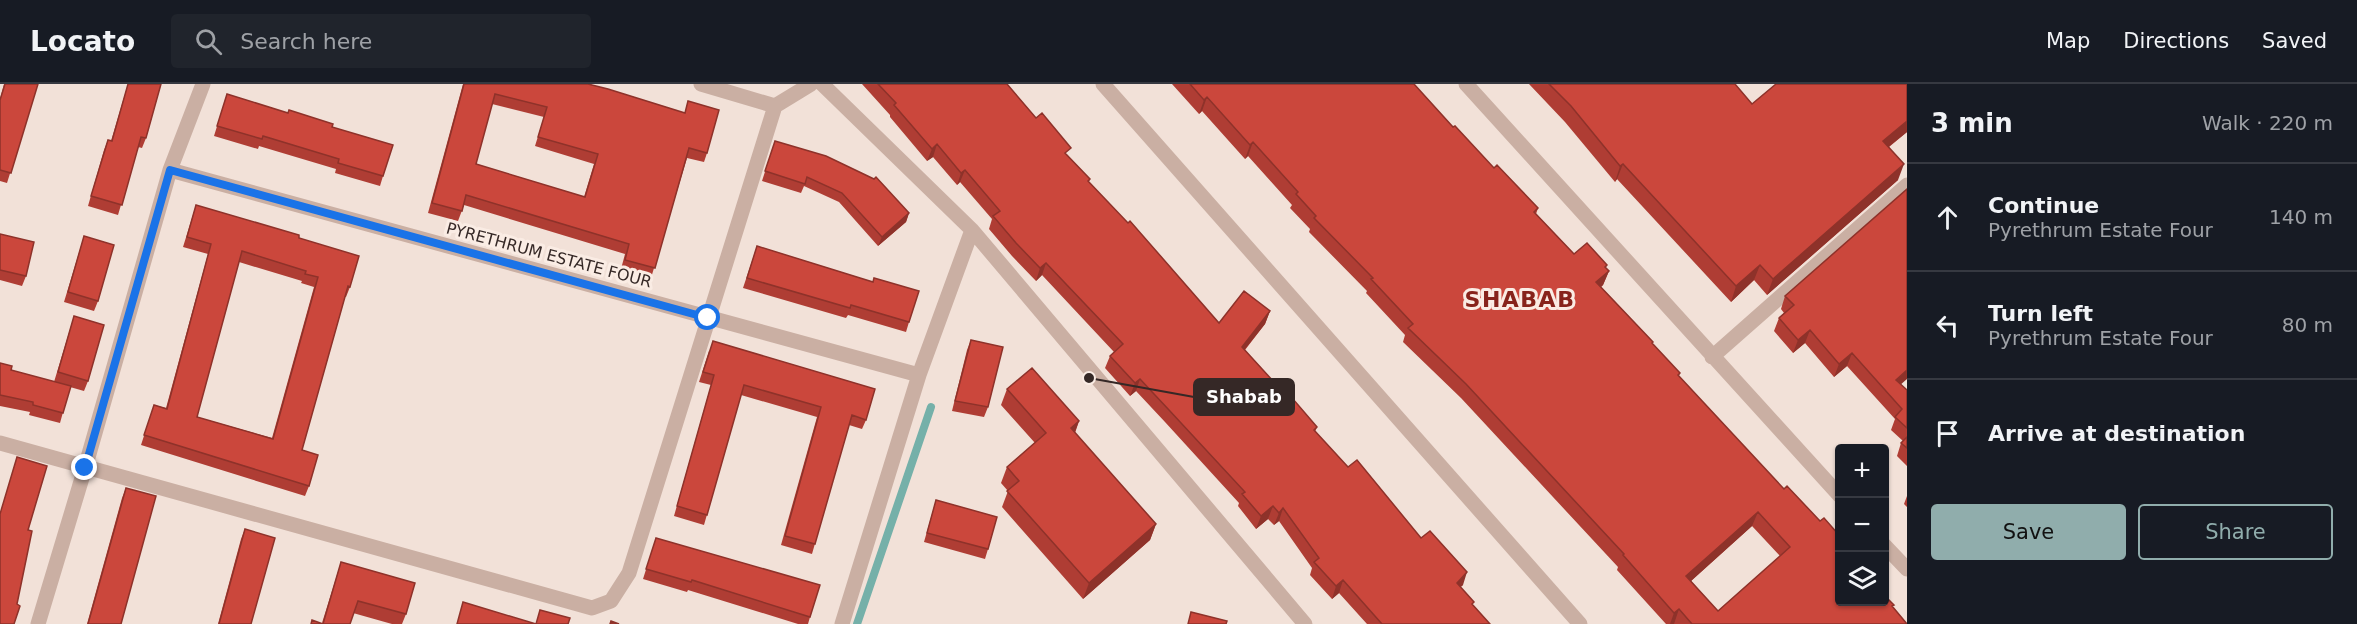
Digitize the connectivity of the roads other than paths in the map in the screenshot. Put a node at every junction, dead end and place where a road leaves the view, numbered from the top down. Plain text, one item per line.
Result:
1 (203, 84) edge
2 (701, 84) edge
3 (811, 84) edge
4 (822, 84) edge
5 (1103, 84) edge
6 (1466, 84) edge
7 (775, 106) junction
8 (170, 170) junction
9 (1907, 185) edge
10 (972, 230) junction
11 (708, 318) junction
12 (1712, 357) junction
13 (919, 375) junction
14 (0, 443) edge
15 (85, 468) junction
16 (1835, 492) edge
17 (1889, 550) edge
18 (1907, 569) edge
19 (38, 624) edge
20 (842, 624) edge
21 (1305, 624) edge
22 (1580, 624) edge

1 - 8 street
2 - 7 street
3 - 7 street
4 - 10 street
5 - 22 street
6 - 12 street
7 - 11 street
8 - 11 street, PYRETHRUM ESTATE FOUR
8 - 15 street
9 - 12 street
10 - 13 street
10 - 21 street
11 - 13 street, PYRETHRUM ESTATE FOUR
11 - 15 street
12 - 16 street
13 - 20 street
14 - 15 street
15 - 19 street
17 - 18 street

